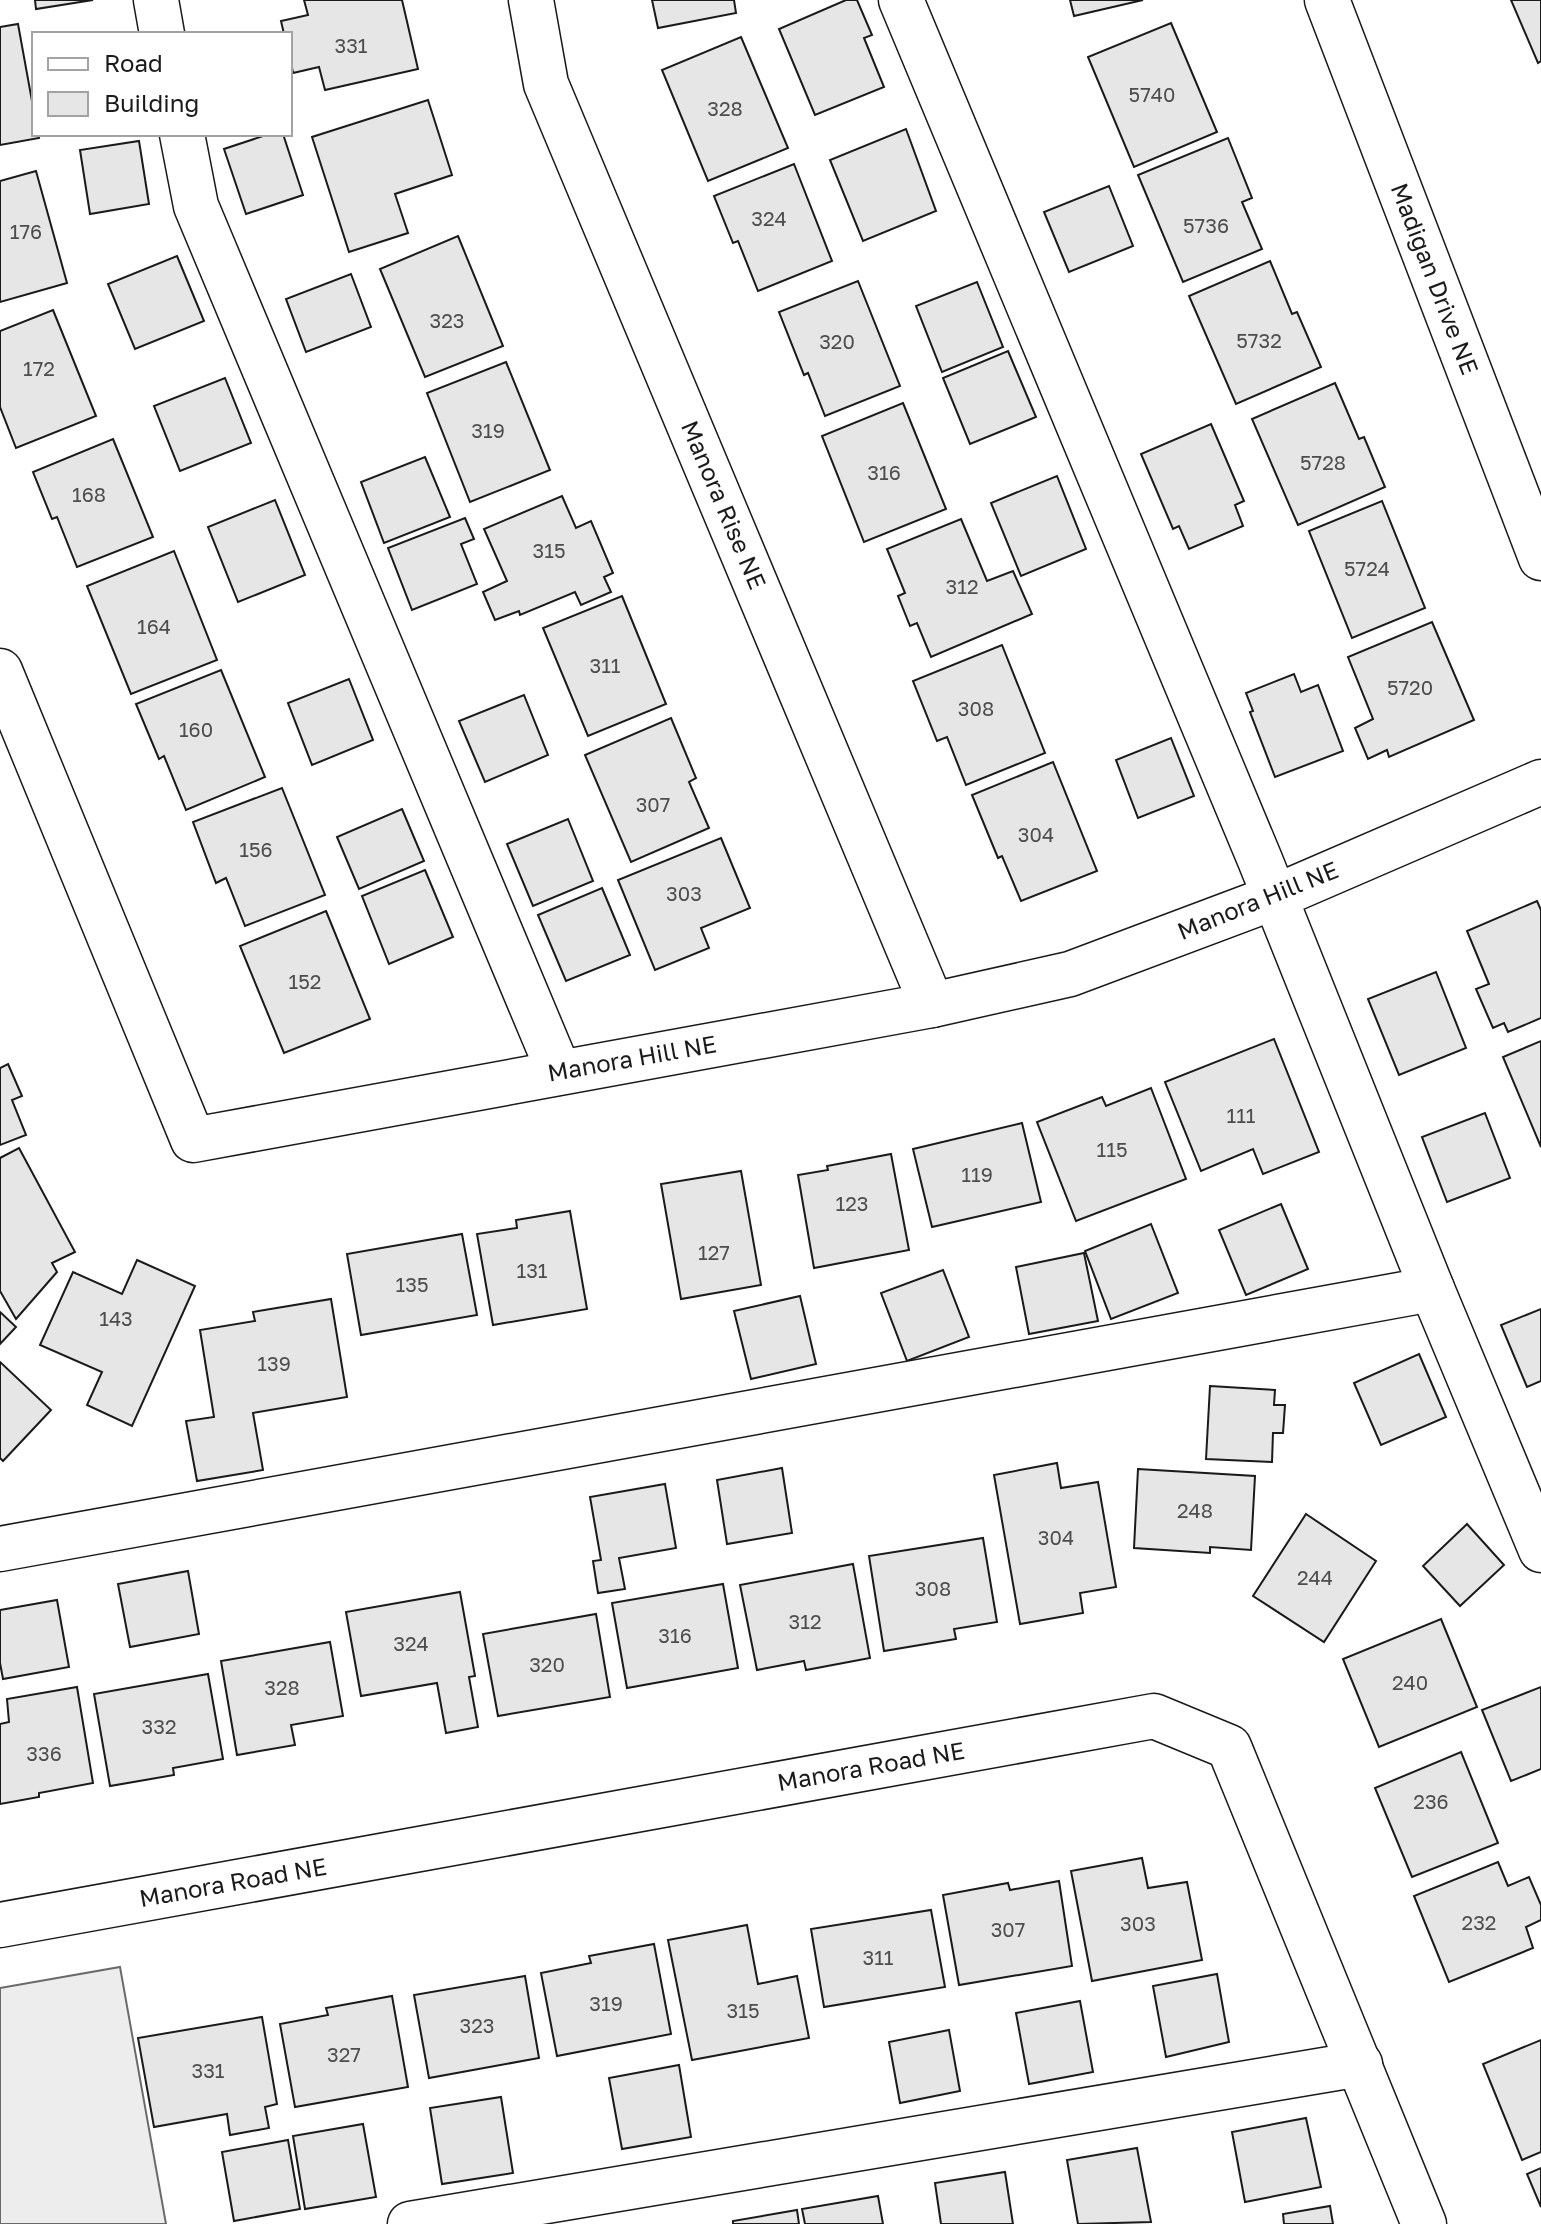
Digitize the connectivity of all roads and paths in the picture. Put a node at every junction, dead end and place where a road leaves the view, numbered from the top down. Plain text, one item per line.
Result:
1 (156, 0) edge
2 (531, 0) edge
3 (901, 0) edge
4 (1327, 0) edge
5 (162, 32) edge
6 (182, 136) edge
7 (1541, 558) edge
8 (0, 671) edge
9 (1541, 782) edge
10 (1275, 897) junction
11 (932, 1005) junction
12 (559, 1072) junction
13 (1432, 1289) junction
14 (0, 1549) edge
15 (1541, 1550) edge
16 (0, 1925) edge
17 (1360, 2064) junction
18 (410, 2224) edge
19 (1424, 2224) edge

1 - 5 street
2 - 11 street, Manora Rise NE
3 - 10 street
4 - 7 street, Madigan Drive NE
6 - 12 street
8 - 12 street, Manora Hill NE
9 - 10 street, Manora Hill NE
10 - 11 street, Manora Hill NE
10 - 13 street
11 - 12 street, Manora Hill NE
13 - 14 street
13 - 15 street
16 - 17 street, Manora Road NE
17 - 18 street
17 - 19 street, Manora Road NE

